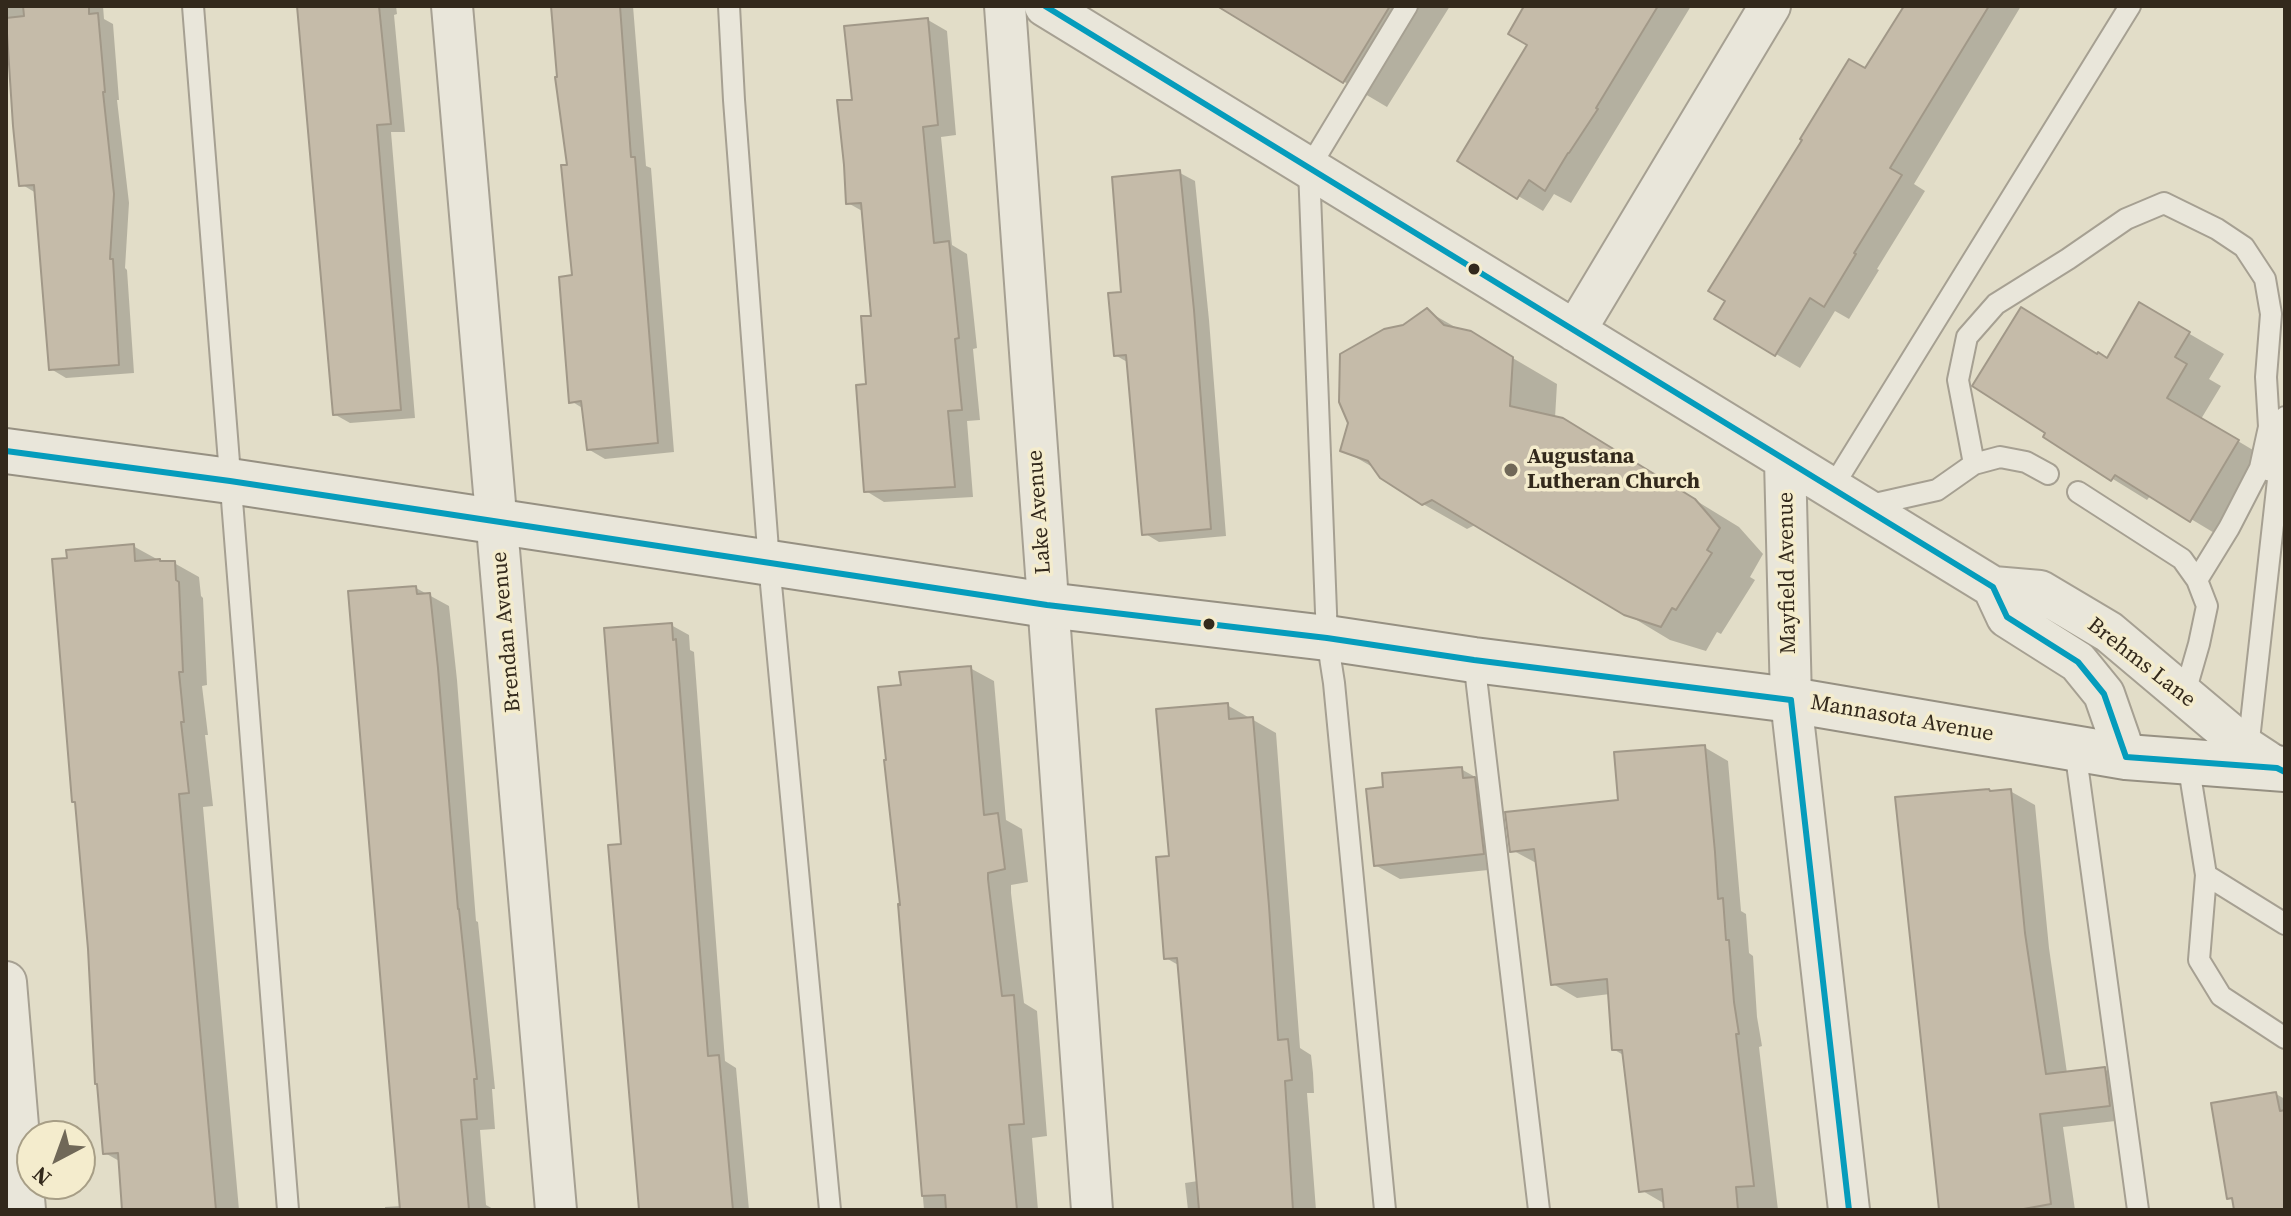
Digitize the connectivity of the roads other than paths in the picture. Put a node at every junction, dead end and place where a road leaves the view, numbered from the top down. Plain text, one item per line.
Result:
1 (193, 6) edge
2 (452, 6) edge
3 (729, 6) edge
4 (1005, 6) edge
5 (1045, 6) edge
6 (1407, 6) edge
7 (1770, 6) edge
8 (2130, 6) edge
9 (1309, 168) junction
10 (1936, 319) junction
11 (1575, 331) junction
12 (1967, 337) junction
13 (2285, 417) edge
14 (6, 451) edge
15 (1785, 460) junction
16 (1974, 464) junction
17 (2270, 470) junction
18 (2048, 474) dead end
19 (230, 481) junction
20 (2078, 492) dead end
21 (1847, 497) junction
22 (497, 523) junction
23 (769, 563) junction
24 (2197, 580) junction
25 (1993, 587) junction
26 (1047, 605) junction
27 (1327, 638) junction
28 (1474, 660) junction
29 (2184, 696) junction
30 (1791, 700) junction
31 (2075, 749) junction
32 (2126, 757) junction
33 (2188, 762) junction
34 (2274, 765) edge
35 (2206, 875) junction
36 (2285, 924) edge
37 (6, 982) edge
38 (2285, 1038) edge
39 (25, 1210) edge
40 (288, 1210) edge
41 (556, 1210) edge
42 (830, 1210) edge
43 (1092, 1210) edge
44 (1385, 1210) edge
45 (1539, 1210) edge
46 (1849, 1210) edge
47 (2138, 1210) edge

1 - 19 lane
2 - 22 street, Brendan Avenue
3 - 23 lane
4 - 26 street, Lake Avenue
5 - 9 street, Brehms Lane
6 - 9 lane
7 - 11 street
8 - 10 lane
9 - 11 street, Brehms Lane
9 - 27 lane
10 - 12 lane
10 - 21 lane
11 - 15 street, Brehms Lane
12 - 16 lane
12 - 17 lane
13 - 17 lane
14 - 19 street, Mannasota Avenue
15 - 21 street, Brehms Lane
15 - 30 street, Mayfield Avenue
16 - 18 lane
16 - 21 lane
17 - 24 lane
17 - 34 lane
19 - 22 street, Mannasota Avenue
19 - 40 lane
20 - 24 lane
21 - 25 street, Brehms Lane
22 - 23 street, Mannasota Avenue
22 - 41 street, Brendan Avenue
23 - 26 street, Mannasota Avenue
23 - 42 lane
24 - 29 lane
25 - 29 street, Brehms Lane
25 - 32 street, Brehms Lane
26 - 27 street, Mannasota Avenue
26 - 43 street, Lake Avenue
27 - 28 street, Mannasota Avenue
27 - 44 lane
28 - 30 street, Mannasota Avenue
28 - 45 lane
29 - 34 street, Brehms Lane
30 - 31 street, Mannasota Avenue
30 - 46 street, Mayfield Avenue
31 - 32 street, Mannasota Avenue
31 - 47 lane
32 - 33 street, Mannasota Avenue
33 - 34 street, Mannasota Avenue
33 - 35 lane
35 - 36 lane
35 - 38 lane
37 - 39 street

